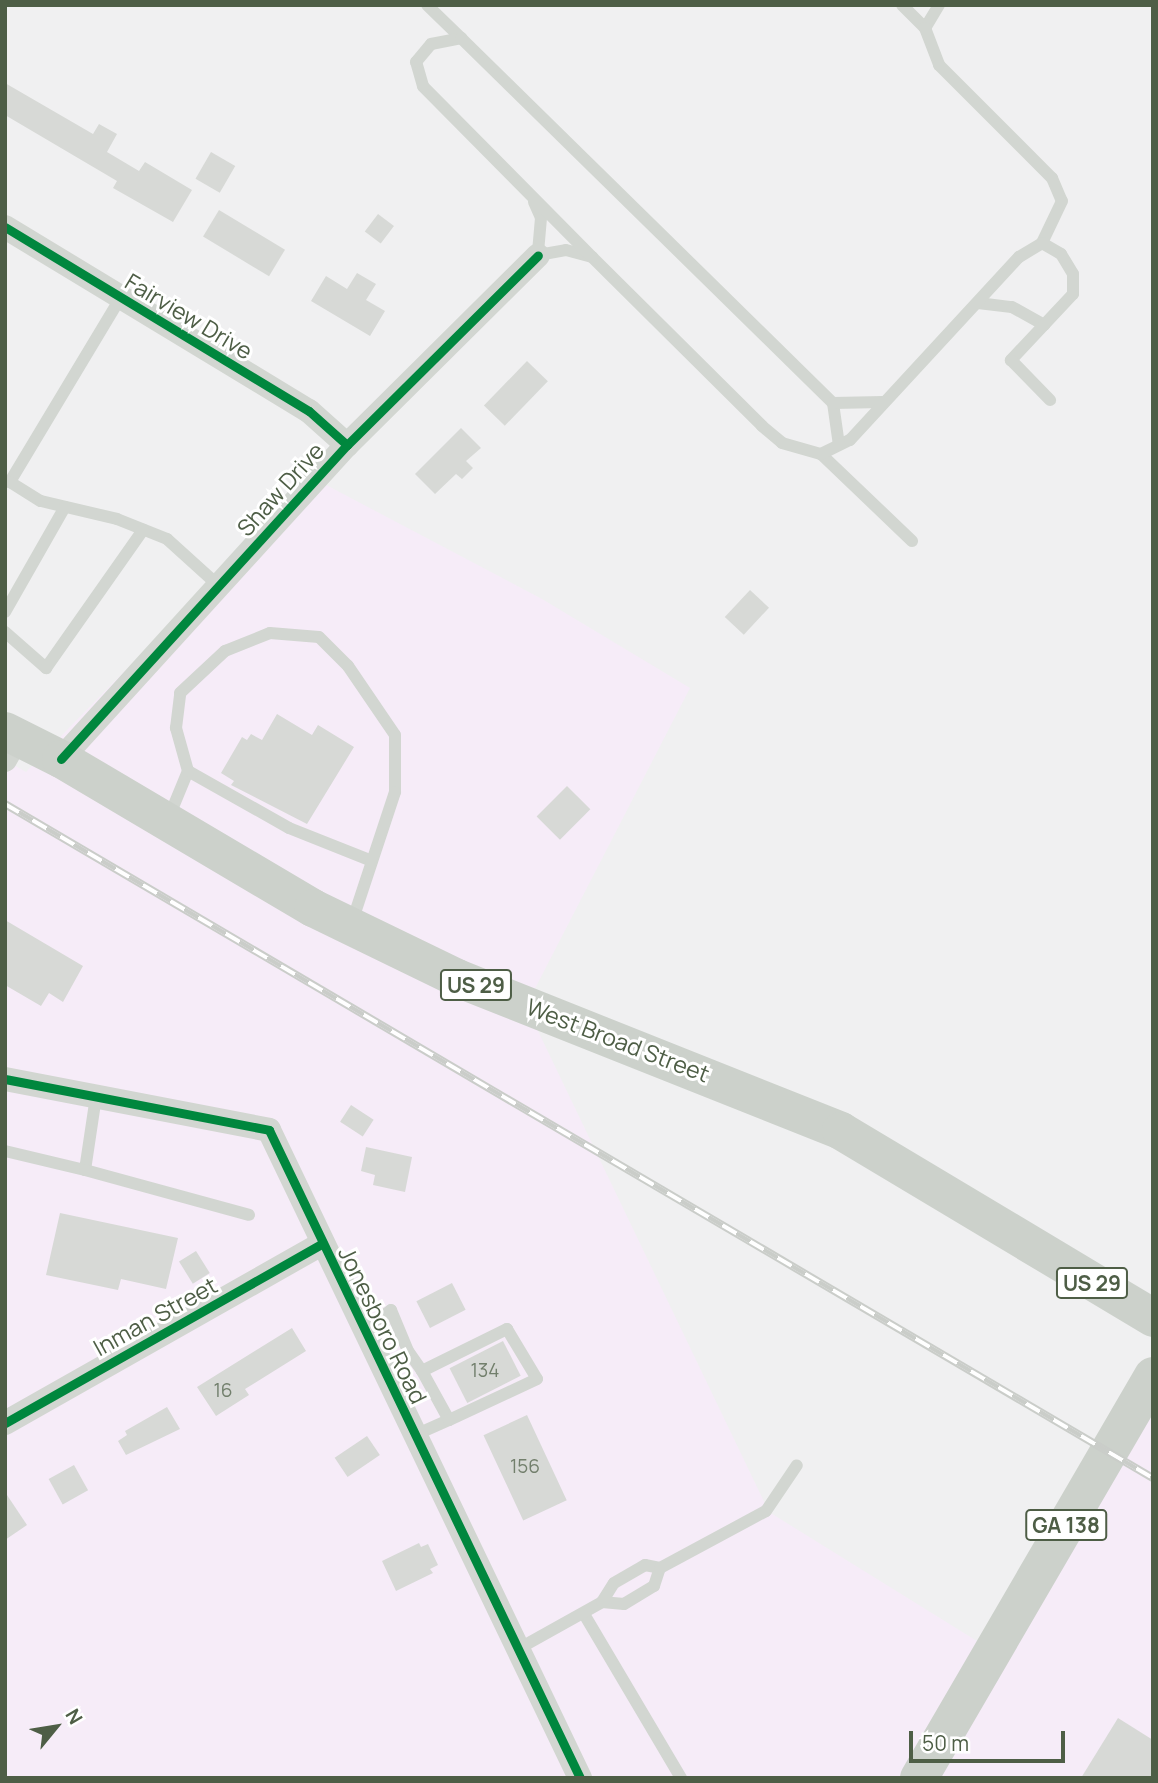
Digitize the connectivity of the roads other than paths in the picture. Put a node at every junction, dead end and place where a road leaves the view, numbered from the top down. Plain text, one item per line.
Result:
1 (427, 5) edge
2 (902, 5) edge
3 (939, 5) edge
4 (925, 28) junction
5 (461, 38) junction
6 (531, 195) junction
7 (5, 227) edge
8 (1042, 243) junction
9 (538, 255) junction
10 (592, 257) junction
11 (121, 297) junction
12 (978, 303) junction
13 (1044, 325) junction
14 (1050, 400) dead end
15 (883, 402) junction
16 (832, 403) junction
17 (347, 445) junction
18 (839, 445) junction
19 (821, 454) junction
20 (7, 483) edge
21 (65, 507) junction
22 (143, 530) junction
23 (912, 541) dead end
24 (219, 586) junction
25 (5, 612) edge
26 (5, 632) edge
27 (9, 743) edge
28 (61, 759) junction
29 (188, 771) junction
30 (166, 824) junction
31 (372, 861) junction
32 (352, 925) junction
33 (5, 1079) edge
34 (96, 1097) junction
35 (5, 1151) edge
36 (85, 1170) junction
37 (249, 1215) dead end
38 (323, 1243) junction
39 (1153, 1318) edge
40 (364, 1329) junction
41 (422, 1371) junction
42 (1153, 1376) edge
43 (449, 1420) junction
44 (5, 1423) edge
45 (415, 1435) junction
46 (796, 1465) dead end
47 (660, 1568) junction
48 (602, 1602) junction
49 (584, 1614) junction
50 (518, 1649) junction
51 (580, 1778) edge
52 (681, 1778) edge
53 (919, 1778) edge

1 - 5 lane
2 - 4 lane
3 - 4 lane
4 - 8 lane
5 - 6 lane
5 - 16 lane
6 - 9 lane
6 - 10 lane
7 - 11 street, Fairview Drive
8 - 12 lane
8 - 13 lane
9 - 10 lane
9 - 17 street, Shaw Drive
10 - 19 lane
11 - 17 street, Fairview Drive
11 - 20 lane
12 - 13 lane
12 - 15 lane
13 - 14 lane
15 - 16 lane
15 - 18 lane
16 - 18 lane
17 - 24 street, Shaw Drive
18 - 19 lane
19 - 23 lane
20 - 21 lane
21 - 22 lane
21 - 25 lane
22 - 24 lane
22 - 26 lane
24 - 28 street, Shaw Drive
27 - 28 main road, West Broad Street / US 29
28 - 30 main road, West Broad Street / US 29
29 - 30 lane
29 - 31 lane
29 - 31 lane
30 - 32 main road, West Broad Street / US 29
31 - 32 lane
32 - 39 main road, West Broad Street / US 29
33 - 34 street, Jonesboro Road
34 - 36 lane
34 - 38 street, Jonesboro Road
35 - 36 lane
36 - 37 lane
38 - 40 street, Jonesboro Road
38 - 44 street, Inman Street
40 - 41 lane
40 - 45 street, Jonesboro Road
41 - 43 lane
41 - 43 lane
42 - 53 main road, GA 138
43 - 45 lane
45 - 50 street, Jonesboro Road
46 - 47 lane
47 - 48 lane
47 - 48 lane
48 - 49 lane
49 - 50 lane
49 - 52 lane
50 - 51 street, Jonesboro Road

